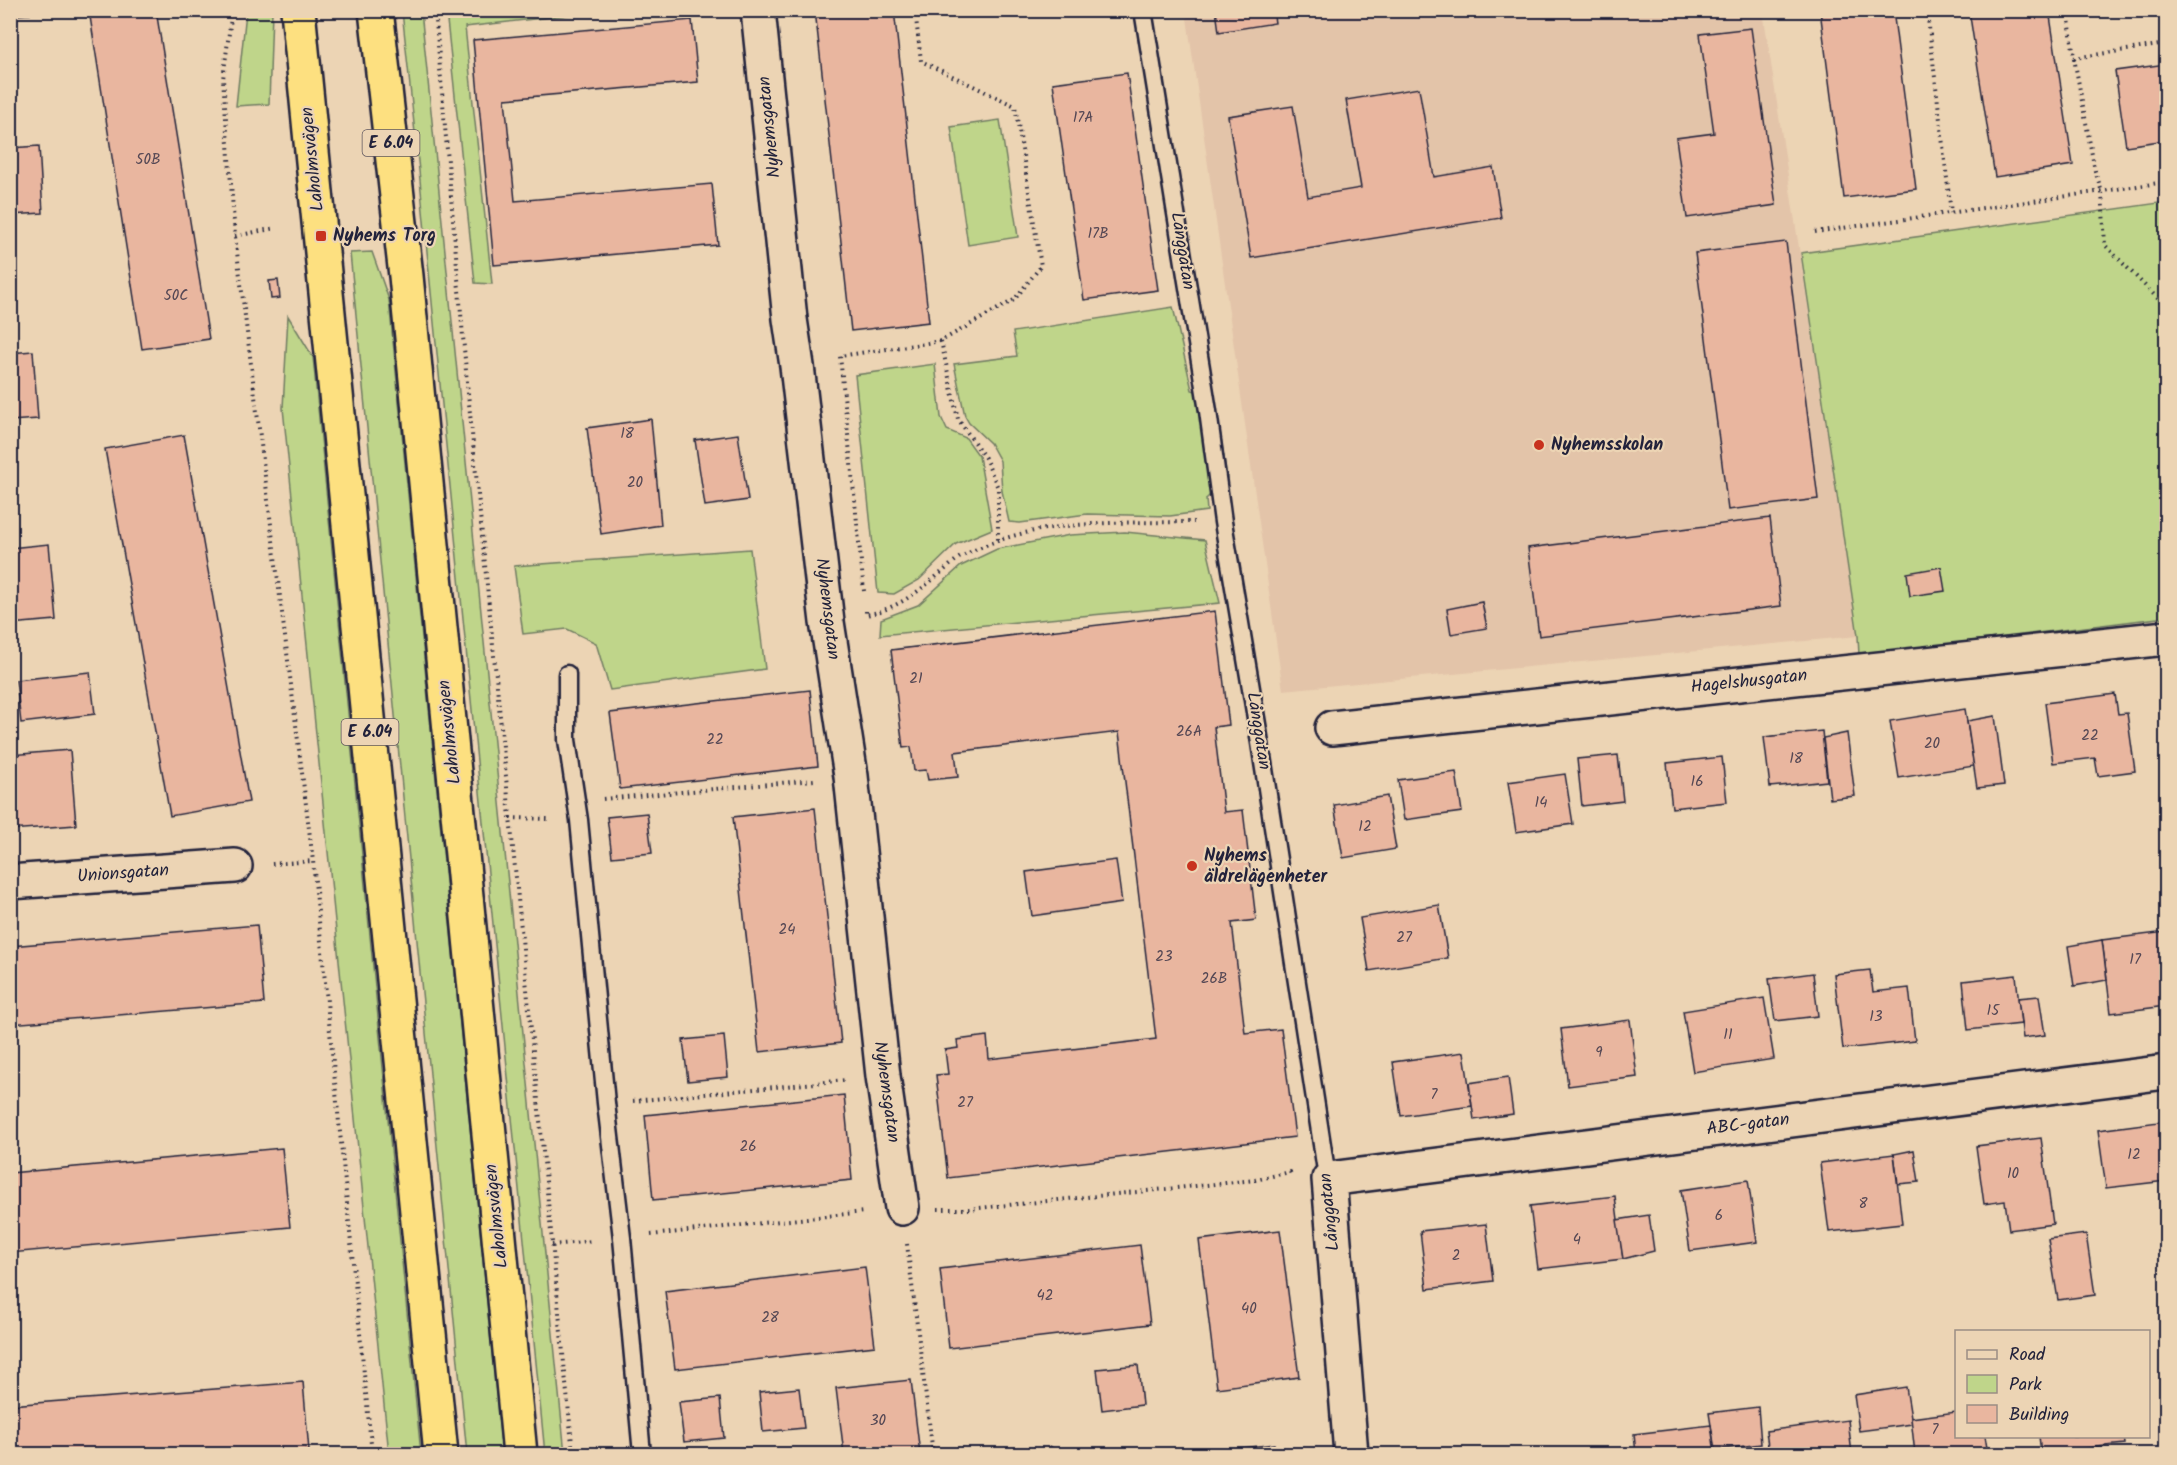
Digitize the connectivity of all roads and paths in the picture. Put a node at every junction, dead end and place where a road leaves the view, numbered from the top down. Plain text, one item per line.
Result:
1 (232, 10) edge
2 (298, 10) edge
3 (376, 10) edge
4 (435, 10) edge
5 (758, 10) edge
6 (915, 10) edge
7 (1143, 10) edge
8 (1927, 10) edge
9 (2068, 10) edge
10 (2166, 44) edge
11 (2074, 58) junction
12 (2166, 183) edge
13 (2102, 192) junction
14 (1951, 213) junction
15 (276, 228) dead end
16 (1815, 232) dead end
17 (235, 236) junction
18 (2166, 308) edge
19 (941, 341) junction
20 (1223, 522) junction
21 (998, 539) junction
22 (864, 592) dead end
23 (865, 603) dead end
24 (2166, 638) edge
25 (567, 674) dead end
26 (1332, 728) dead end
27 (851, 776) junction
28 (576, 802) junction
29 (510, 818) junction
30 (579, 820) junction
31 (235, 866) dead end
32 (10, 882) edge
33 (2166, 1072) edge
34 (883, 1076) junction
35 (606, 1103) junction
36 (1290, 1172) dead end
37 (1329, 1179) junction
38 (902, 1208) junction
39 (622, 1238) junction
40 (552, 1245) junction
41 (372, 1455) edge
42 (441, 1455) edge
43 (520, 1455) edge
44 (573, 1455) edge
45 (642, 1455) edge
46 (933, 1455) edge
47 (1351, 1455) edge

1 - 17 path
2 - 42 highway, Laholmsvägen / E 6.04
3 - 43 highway, Laholmsvägen / E 6.04
4 - 29 path
5 - 27 street, Nyhemsgatan
6 - 19 path
7 - 20 lane, Långgatan
8 - 14 path
9 - 11 path
10 - 11 path
11 - 13 path
12 - 13 path
13 - 14 path
13 - 18 path
14 - 16 path
15 - 17 path
17 - 41 path
19 - 21 path
19 - 22 path
20 - 21 path
20 - 37 lane, Långgatan
21 - 23 path
24 - 26 street, Hagelshusgatan
25 - 28 lane
27 - 28 path
27 - 34 street, Nyhemsgatan
28 - 30 lane
29 - 30 path
29 - 40 path
30 - 35 lane
31 - 32 street, Unionsgatan
33 - 37 street, ABC-gatan
34 - 35 path
34 - 38 street, Nyhemsgatan
35 - 39 lane
36 - 38 path
37 - 47 street, Långgatan
38 - 39 path
38 - 46 path
39 - 40 path
39 - 45 lane
40 - 44 path

